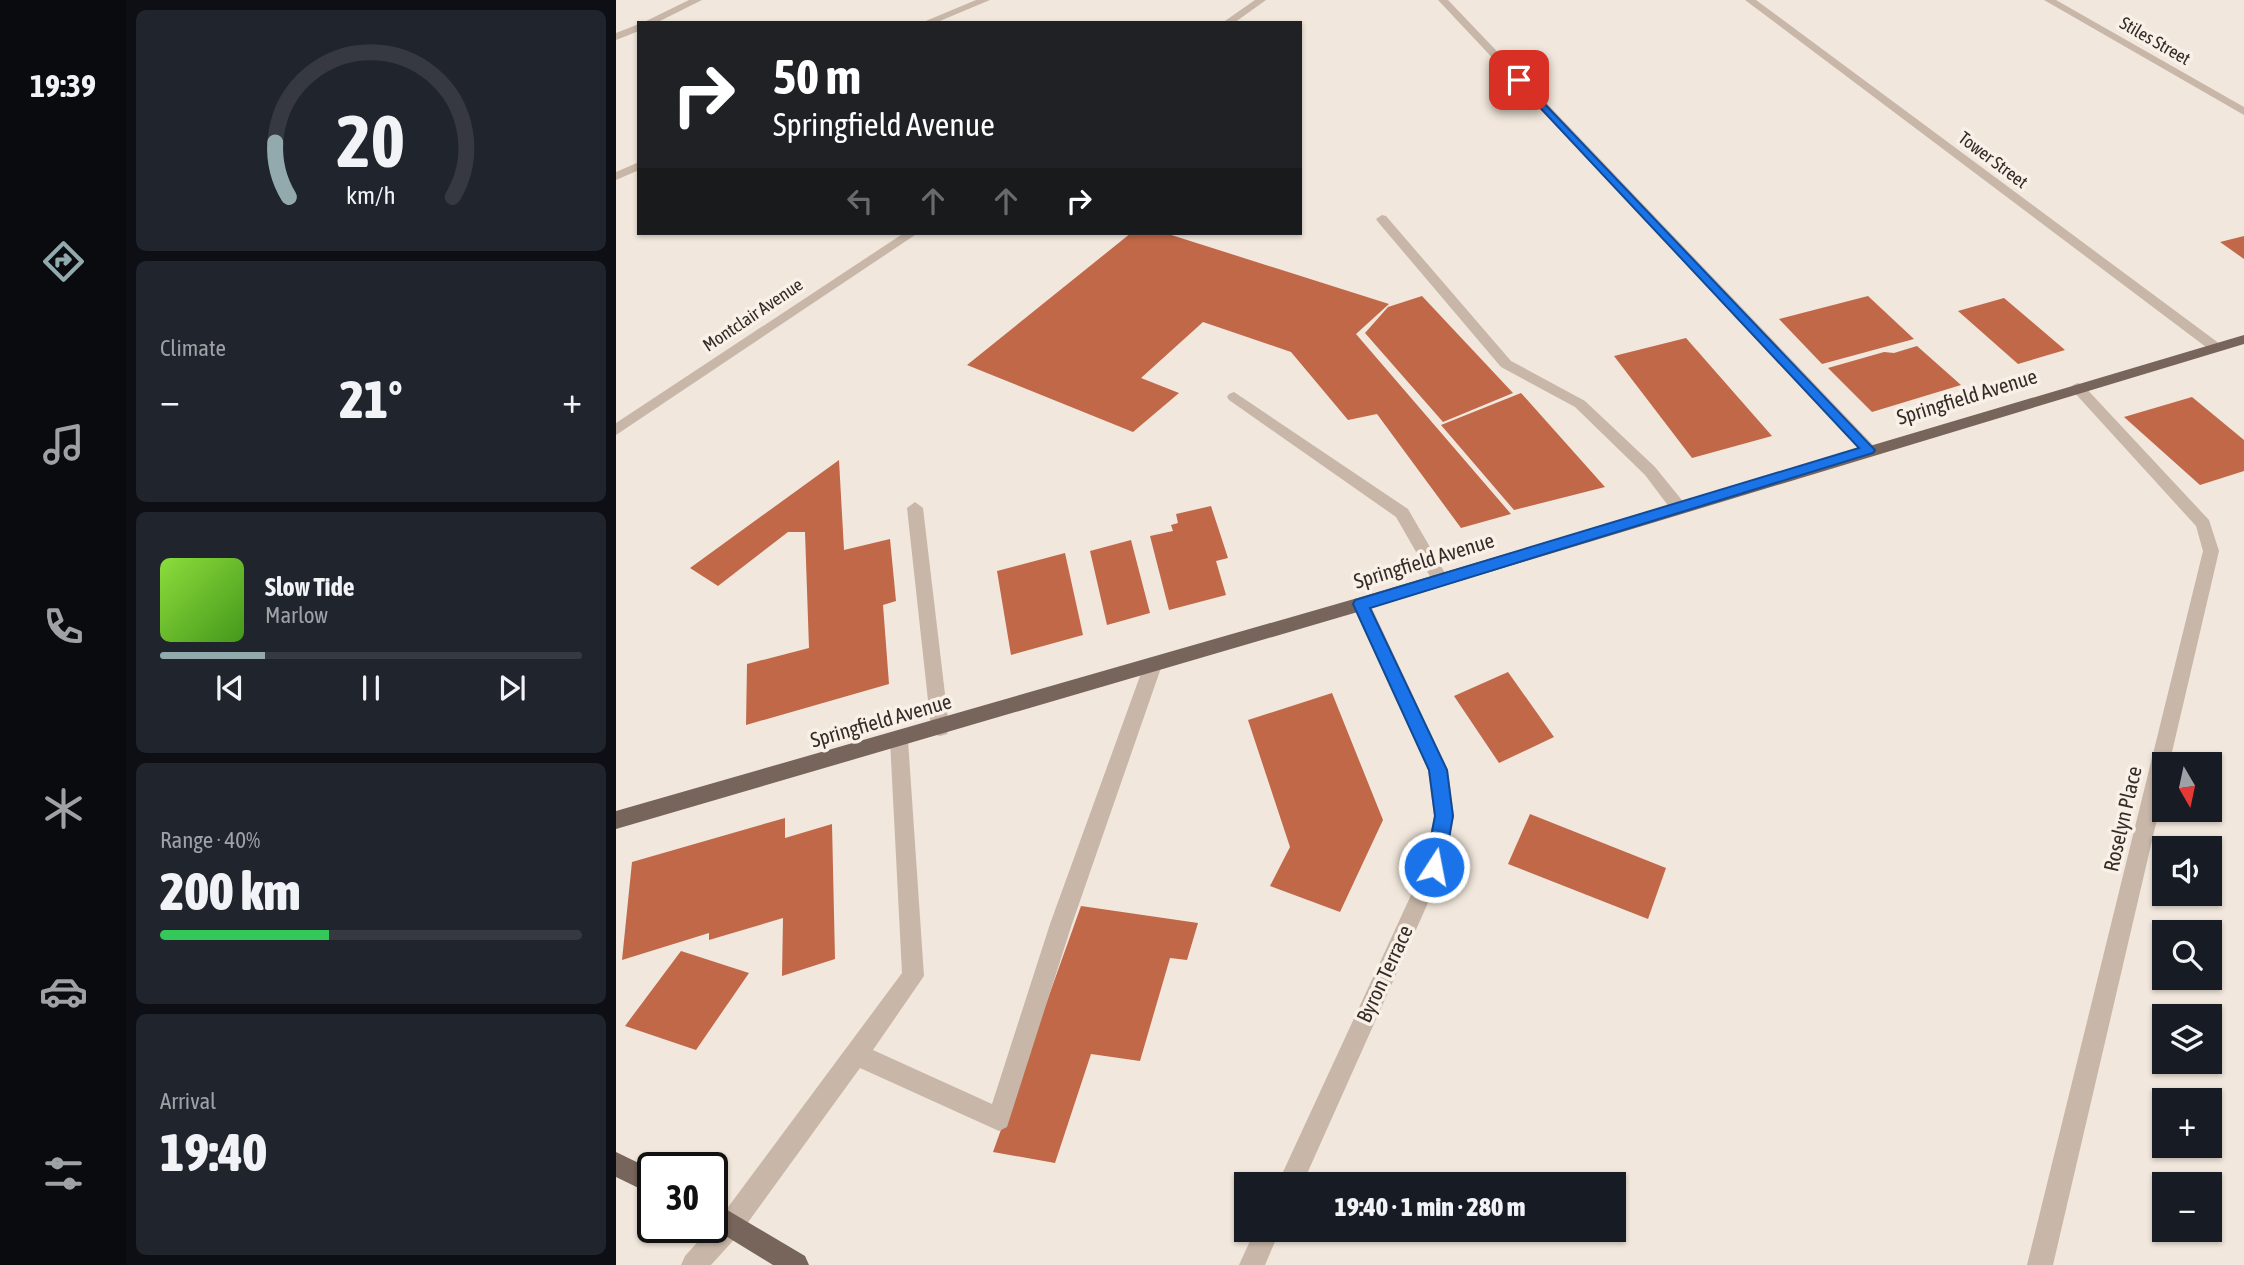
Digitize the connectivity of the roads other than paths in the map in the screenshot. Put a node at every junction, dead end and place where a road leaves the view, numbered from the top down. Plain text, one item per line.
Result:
1 (697, 0) edge
2 (985, 0) edge
3 (1261, 0) edge
4 (1443, 0) edge
5 (1750, 0) edge
6 (2049, 0) edge
7 (651, 21) edge
8 (931, 21) edge
9 (1230, 21) edge
10 (637, 28) edge
11 (616, 37) edge
12 (2244, 112) edge
13 (637, 166) edge
14 (616, 176) edge
15 (1382, 219) dead end
16 (909, 235) edge
17 (2244, 339) edge
18 (2215, 347) junction
19 (2077, 388) junction
20 (1234, 397) dead end
21 (616, 430) edge
22 (1868, 450) junction
23 (915, 508) dead end
24 (1679, 508) junction
25 (1441, 580) junction
26 (1361, 604) junction
27 (1153, 666) junction
28 (940, 728) junction
29 (899, 740) junction
30 (616, 820) edge
31 (858, 1055) junction
32 (616, 1164) edge
33 (1295, 1172) edge
34 (637, 1175) edge
35 (728, 1211) edge
36 (728, 1222) edge
37 (1263, 1242) edge
38 (707, 1243) edge
39 (694, 1265) edge
40 (796, 1265) edge
41 (1252, 1265) edge
42 (2040, 1265) edge

1 - 7 street
2 - 8 street
3 - 9 street
4 - 22 street
5 - 18 street, Tower Street
6 - 12 street, Stiles Street
10 - 11 street
13 - 14 street
15 - 24 street
16 - 21 street, Montclair Avenue
17 - 18 main road, Springfield Avenue
18 - 19 main road, Springfield Avenue
19 - 22 main road, Springfield Avenue
19 - 42 street, Roselyn Place
20 - 25 street
22 - 24 main road, Springfield Avenue
23 - 28 street
24 - 25 main road, Springfield Avenue
25 - 26 main road, Springfield Avenue
26 - 27 main road, Springfield Avenue
26 - 33 street, Byron Terrace
27 - 28 main road, Springfield Avenue
27 - 31 street
28 - 29 main road, Springfield Avenue
29 - 30 main road, Springfield Avenue
29 - 31 street
31 - 35 street
32 - 34 main road
36 - 40 main road
37 - 41 street
38 - 39 street

